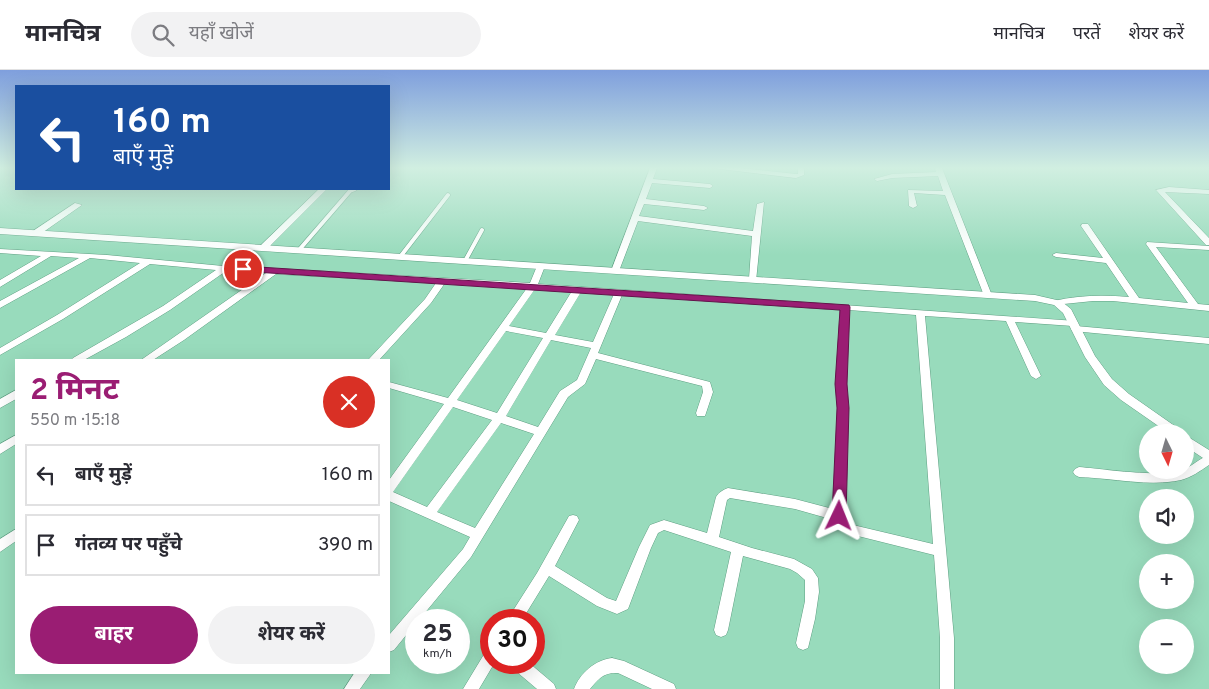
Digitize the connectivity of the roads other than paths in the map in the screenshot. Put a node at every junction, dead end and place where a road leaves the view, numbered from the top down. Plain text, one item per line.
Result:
1 (315, 197) edge
2 (345, 197) edge
3 (447, 197) edge
4 (643, 197) edge
5 (911, 197) edge
6 (950, 197) edge
7 (1166, 197) edge
8 (641, 201) junction
9 (761, 204) dead end
10 (78, 205) dead end
11 (913, 206) dead end
12 (704, 208) dead end
13 (635, 218) junction
14 (1085, 226) dead end
15 (482, 230) dead end
16 (0, 231) edge
17 (36, 233) junction
18 (756, 234) junction
19 (1209, 244) edge
20 (263, 248) junction
21 (1209, 248) edge
22 (247, 250) junction
23 (299, 250) junction
24 (1, 252) edge
25 (49, 254) junction
26 (1056, 255) dead end
27 (88, 256) junction
28 (400, 257) junction
29 (464, 261) junction
30 (1109, 261) junction
31 (147, 262) junction
32 (229, 265) junction
33 (540, 269) junction
34 (276, 270) junction
35 (615, 271) junction
36 (753, 279) junction
37 (442, 281) junction
38 (0, 284) edge
39 (534, 284) junction
40 (578, 289) junction
41 (619, 292) junction
42 (987, 294) junction
43 (1137, 302) junction
44 (1057, 303) junction
45 (0, 305) edge
46 (845, 307) junction
47 (1195, 307) junction
48 (1209, 308) edge
49 (920, 313) junction
50 (1009, 319) junction
51 (1074, 326) junction
52 (505, 328) junction
53 (550, 337) junction
54 (1209, 341) edge
55 (1, 350) edge
56 (595, 351) junction
57 (78, 359) edge
58 (148, 359) edge
59 (374, 359) edge
60 (1036, 376) dead end
61 (390, 385) edge
62 (15, 395) edge
63 (451, 402) junction
64 (0, 404) edge
65 (701, 413) dead end
66 (499, 418) junction
67 (1164, 424) edge
68 (540, 432) junction
69 (15, 440) edge
70 (1194, 447) edge
71 (0, 450) edge
72 (1209, 458) edge
73 (1079, 472) dead end
74 (390, 488) edge
75 (390, 496) edge
76 (430, 514) junction
77 (839, 516) junction
78 (573, 520) dead end
79 (15, 535) edge
80 (478, 535) junction
81 (712, 539) junction
82 (0, 546) edge
83 (738, 548) junction
84 (940, 550) junction
85 (547, 568) junction
86 (521, 609) edge
87 (720, 630) dead end
88 (803, 643) dead end
89 (390, 644) edge
90 (480, 673) edge
91 (363, 674) edge
92 (531, 674) edge
93 (351, 689) edge
94 (470, 689) edge
95 (549, 689) edge
96 (581, 689) edge
97 (669, 689) edge
98 (947, 689) edge

1 - 20 street
2 - 23 lane
3 - 28 lane
4 - 8 street
5 - 11 street
6 - 42 street
7 - 19 street
8 - 12 street
8 - 13 street
9 - 18 street
10 - 17 street
13 - 18 street
13 - 35 street
14 - 30 street
15 - 29 lane
16 - 17 street
17 - 22 street
18 - 36 street
20 - 22 street
20 - 23 street
21 - 47 street
22 - 32 street
23 - 28 street
24 - 25 street
25 - 27 street
25 - 38 street
26 - 30 street
27 - 31 street
27 - 45 street
28 - 29 street
29 - 33 street
30 - 43 street
31 - 32 street
31 - 55 street
32 - 34 street
32 - 57 street
33 - 35 street
33 - 39 street
34 - 37 street
34 - 58 street
35 - 36 street
36 - 42 street
37 - 39 street
37 - 59 street
39 - 40 street
39 - 52 street
40 - 41 street
40 - 53 street
41 - 46 street
41 - 56 street
42 - 44 street
43 - 44 street
43 - 47 street
44 - 51 street
46 - 49 street
46 - 77 street
47 - 48 street
49 - 50 street
49 - 84 street
50 - 51 street
50 - 60 street
51 - 54 street
51 - 67 street
52 - 53 street
52 - 63 street
53 - 56 street
53 - 66 street
56 - 65 street
56 - 68 street
61 - 63 street
62 - 64 street
63 - 66 street
63 - 74 street
66 - 68 street
66 - 76 street
68 - 80 street
69 - 71 street
70 - 72 street
72 - 73 street
75 - 76 street
76 - 80 street
77 - 81 street
77 - 84 street
78 - 85 street
79 - 82 street
80 - 89 street
81 - 83 street
81 - 85 street
83 - 87 street
83 - 88 street
84 - 98 street
85 - 86 street
90 - 94 street
91 - 93 street
92 - 95 street
96 - 97 street

